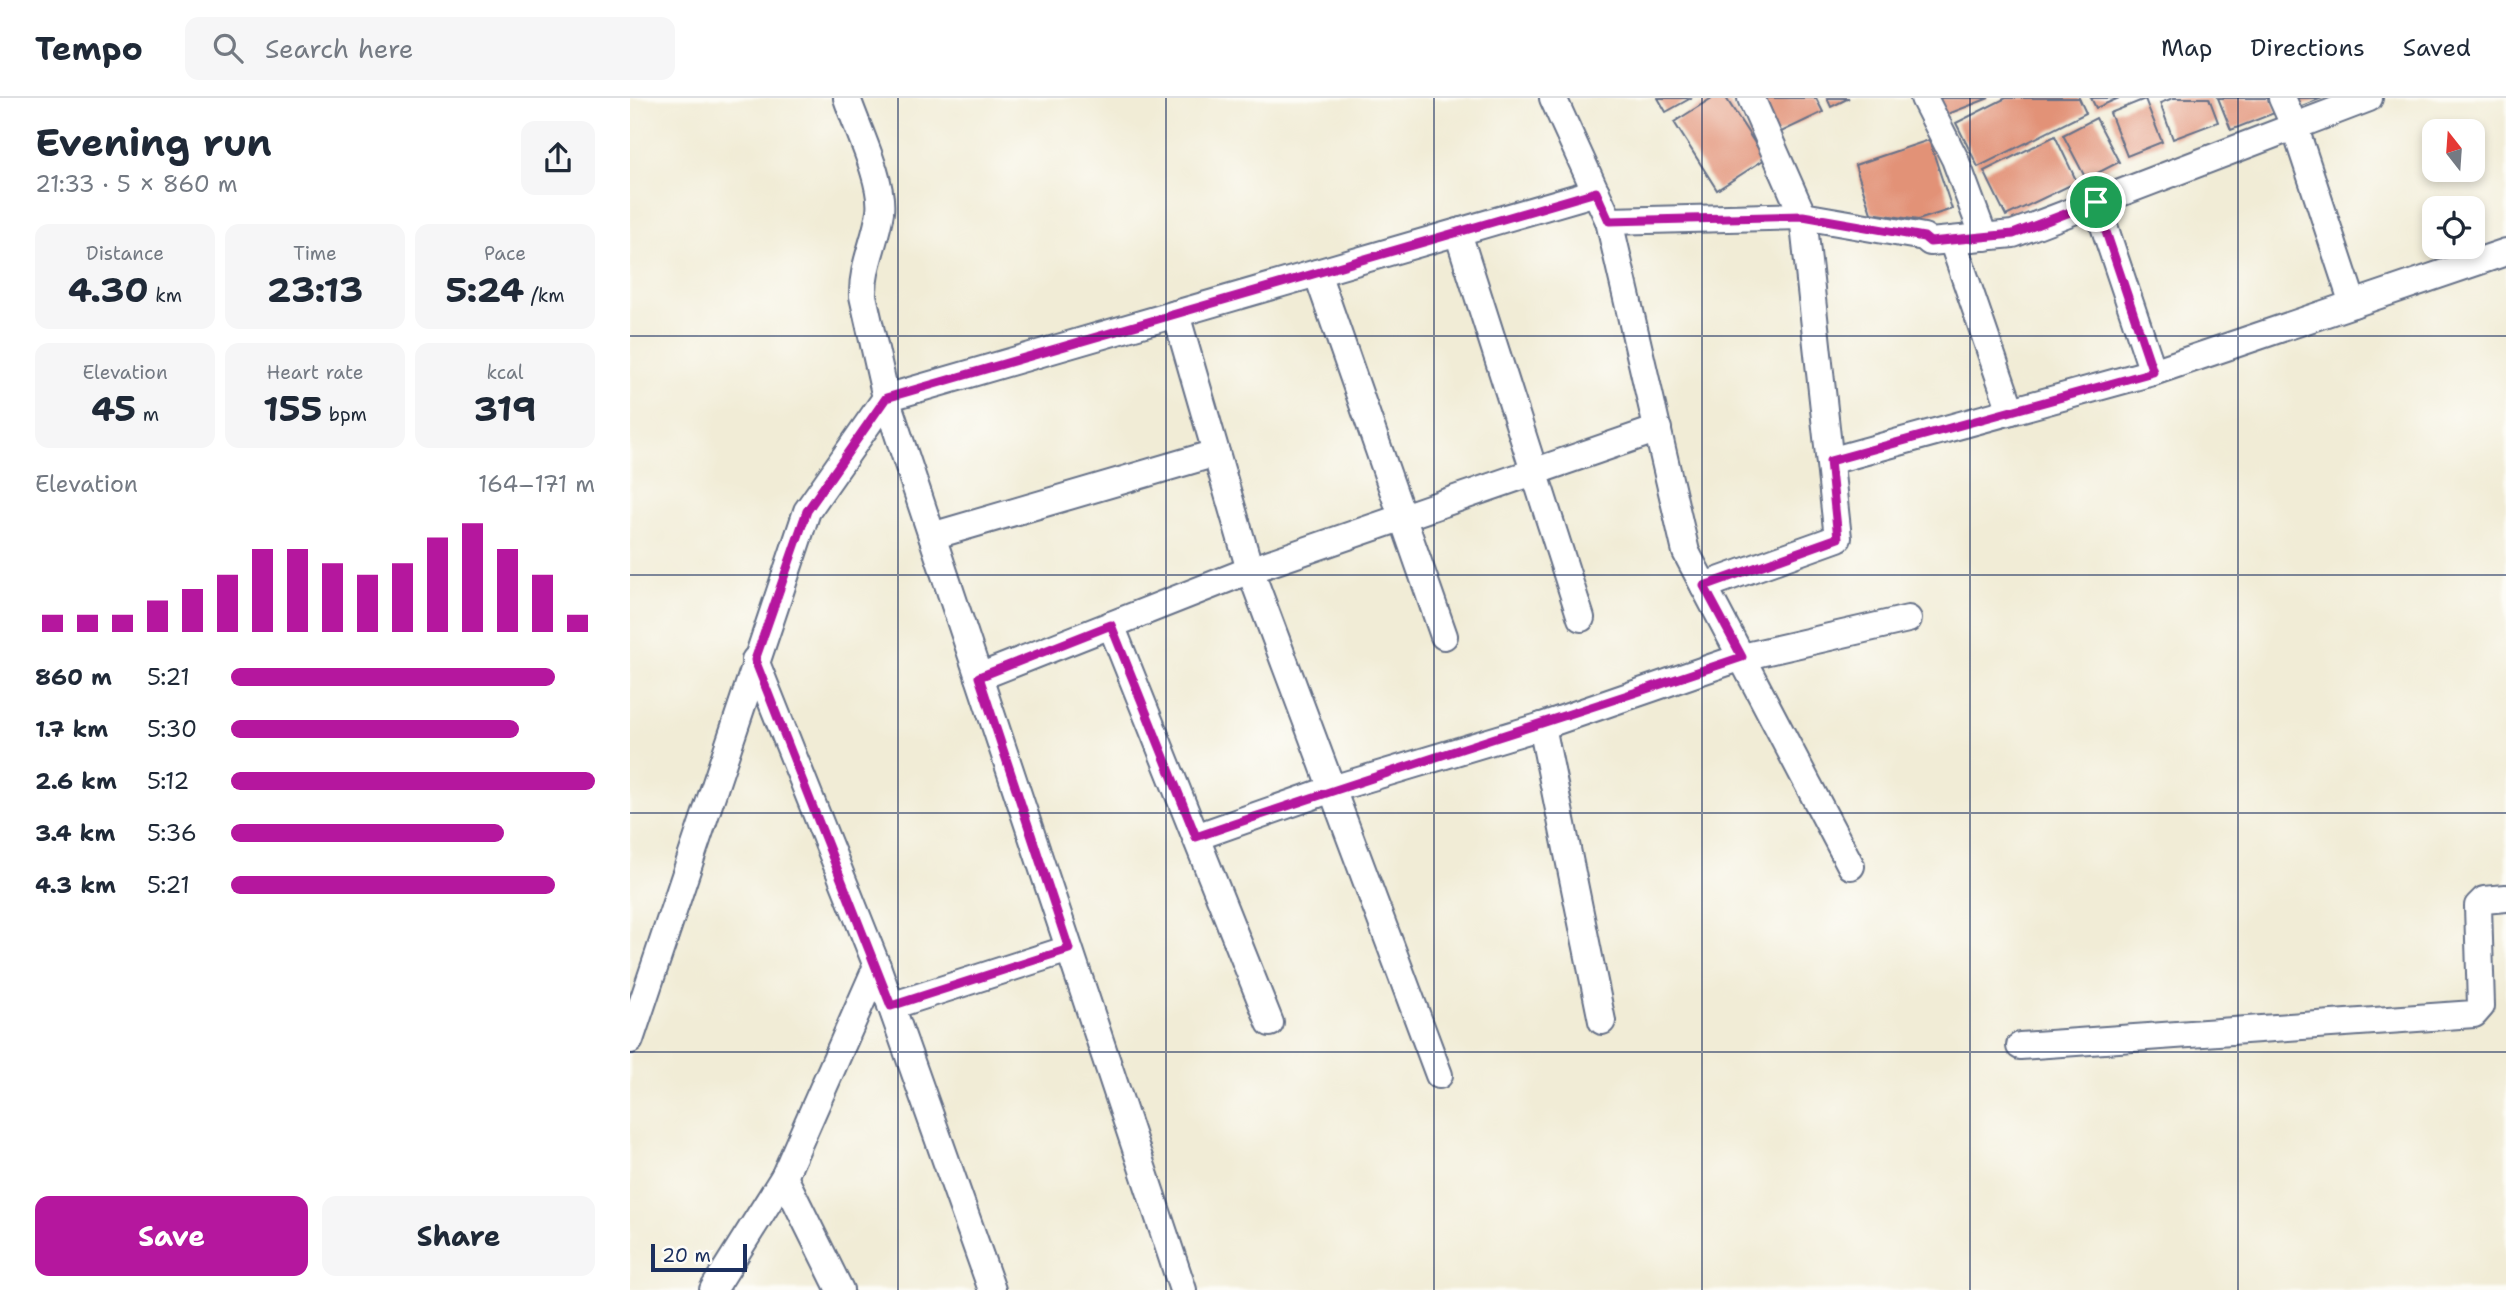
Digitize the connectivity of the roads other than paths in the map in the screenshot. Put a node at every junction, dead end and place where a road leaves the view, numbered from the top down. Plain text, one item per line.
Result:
1 (847, 98) edge
2 (1553, 98) edge
3 (1751, 98) edge
4 (1924, 98) edge
5 (2282, 98) edge
6 (2369, 98) edge
7 (2294, 125) junction
8 (1596, 192) junction
9 (2096, 202) junction
10 (1803, 216) junction
11 (1609, 221) junction
12 (1458, 233) junction
13 (1984, 237) junction
14 (1952, 240) junction
15 (2506, 251) edge
16 (1317, 273) junction
17 (2353, 304) junction
18 (1176, 314) junction
19 (2153, 372) junction
20 (886, 398) junction
21 (2011, 411) junction
22 (1658, 429) junction
23 (1216, 453) junction
24 (1830, 461) junction
25 (1535, 471) junction
26 (1401, 518) junction
27 (932, 536) junction
28 (1250, 570) junction
29 (1704, 586) junction
30 (1581, 618) dead end
31 (1908, 619) dead end
32 (1111, 625) junction
33 (1444, 636) dead end
34 (1742, 657) junction
35 (755, 660) junction
36 (979, 677) junction
37 (1542, 726) junction
38 (1332, 789) junction
39 (1196, 837) junction
40 (1852, 866) dead end
41 (2506, 898) edge
42 (1069, 949) junction
43 (877, 966) junction
44 (891, 1006) junction
45 (1602, 1021) dead end
46 (1270, 1023) dead end
47 (630, 1040) edge
48 (2020, 1046) dead end
49 (1439, 1075) dead end
50 (784, 1177) junction
51 (713, 1290) edge
52 (840, 1290) edge
53 (992, 1290) edge
54 (1183, 1290) edge

1 - 20 street
2 - 8 street
3 - 10 street
4 - 13 street
5 - 7 street
6 - 7 street
7 - 9 street
7 - 17 street
8 - 11 street
8 - 12 street
9 - 13 street
9 - 19 street
10 - 11 street
10 - 14 street
10 - 24 street
11 - 22 street
12 - 16 street
12 - 25 street
13 - 14 street
14 - 21 street
15 - 17 street
16 - 18 street
16 - 26 street
17 - 19 street
18 - 20 street
18 - 23 street
19 - 21 street
20 - 27 street
20 - 35 street
21 - 24 street
22 - 25 street
22 - 29 street
23 - 27 street
23 - 28 street
24 - 29 street
25 - 26 street
25 - 30 street
26 - 28 street
26 - 33 street
27 - 36 street
28 - 32 street
28 - 38 street
29 - 34 street
31 - 34 street
32 - 36 street
32 - 39 street
34 - 37 street
34 - 40 street
35 - 43 street
35 - 47 street
36 - 42 street
37 - 38 street
37 - 45 street
38 - 39 street
38 - 49 street
39 - 46 street
41 - 48 street
42 - 44 street
42 - 54 street
43 - 44 street
43 - 50 street
44 - 53 street
50 - 51 street
50 - 52 street

